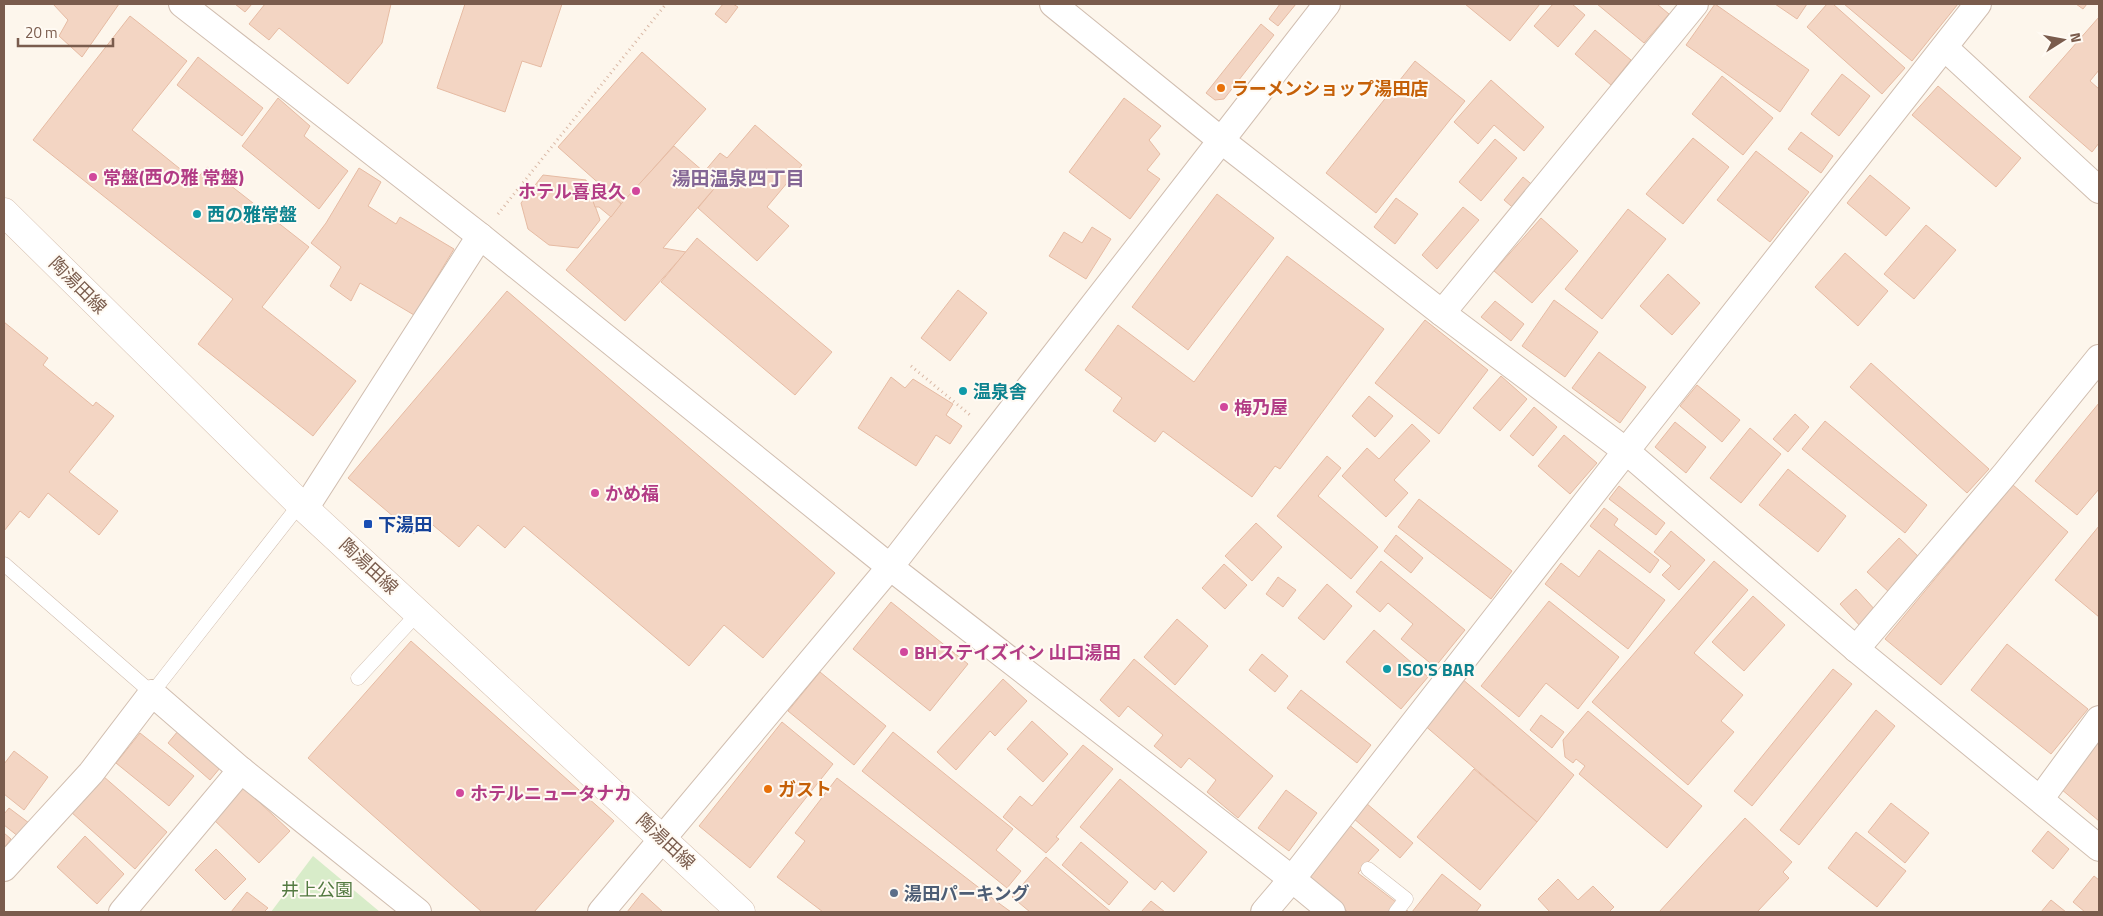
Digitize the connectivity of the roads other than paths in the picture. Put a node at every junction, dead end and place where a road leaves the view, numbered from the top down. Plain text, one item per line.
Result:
1 (182, 4) edge
2 (1053, 4) edge
3 (1327, 4) edge
4 (1695, 4) edge
5 (1978, 4) edge
6 (1945, 48) junction
7 (1222, 141) junction
8 (2096, 180) edge
9 (4, 212) edge
10 (480, 236) junction
11 (1442, 313) junction
12 (2099, 358) edge
13 (1626, 451) junction
14 (303, 506) junction
15 (4, 564) edge
16 (890, 567) junction
17 (418, 613) junction
18 (1856, 649) junction
19 (358, 678) dead end
20 (152, 693) junction
21 (2099, 719) edge
22 (241, 770) junction
23 (2041, 798) junction
24 (663, 838) junction
25 (2099, 848) edge
26 (4, 868) edge
27 (1368, 869) dead end
28 (1292, 879) junction
29 (122, 912) edge
30 (418, 912) edge
31 (601, 912) edge
32 (741, 912) edge
33 (1264, 912) edge
34 (1332, 912) edge
35 (1396, 912) edge

1 - 10 street
2 - 7 street
3 - 7 street
4 - 11 street
5 - 6 street
6 - 8 street
6 - 13 street
7 - 11 street
7 - 16 street
9 - 14 main road, 陶湯田線
10 - 14 street
10 - 16 street
11 - 13 street
12 - 18 street
13 - 18 street
13 - 28 street
14 - 17 main road, 陶湯田線
14 - 20 lane
15 - 20 lane
16 - 24 street
16 - 28 street
17 - 19 lane
17 - 24 main road, 陶湯田線
18 - 23 street
20 - 22 street
20 - 26 street
21 - 23 street
22 - 29 street
22 - 30 street
23 - 25 street
24 - 31 street
24 - 32 main road, 陶湯田線
27 - 35 lane
28 - 33 street
28 - 34 street

